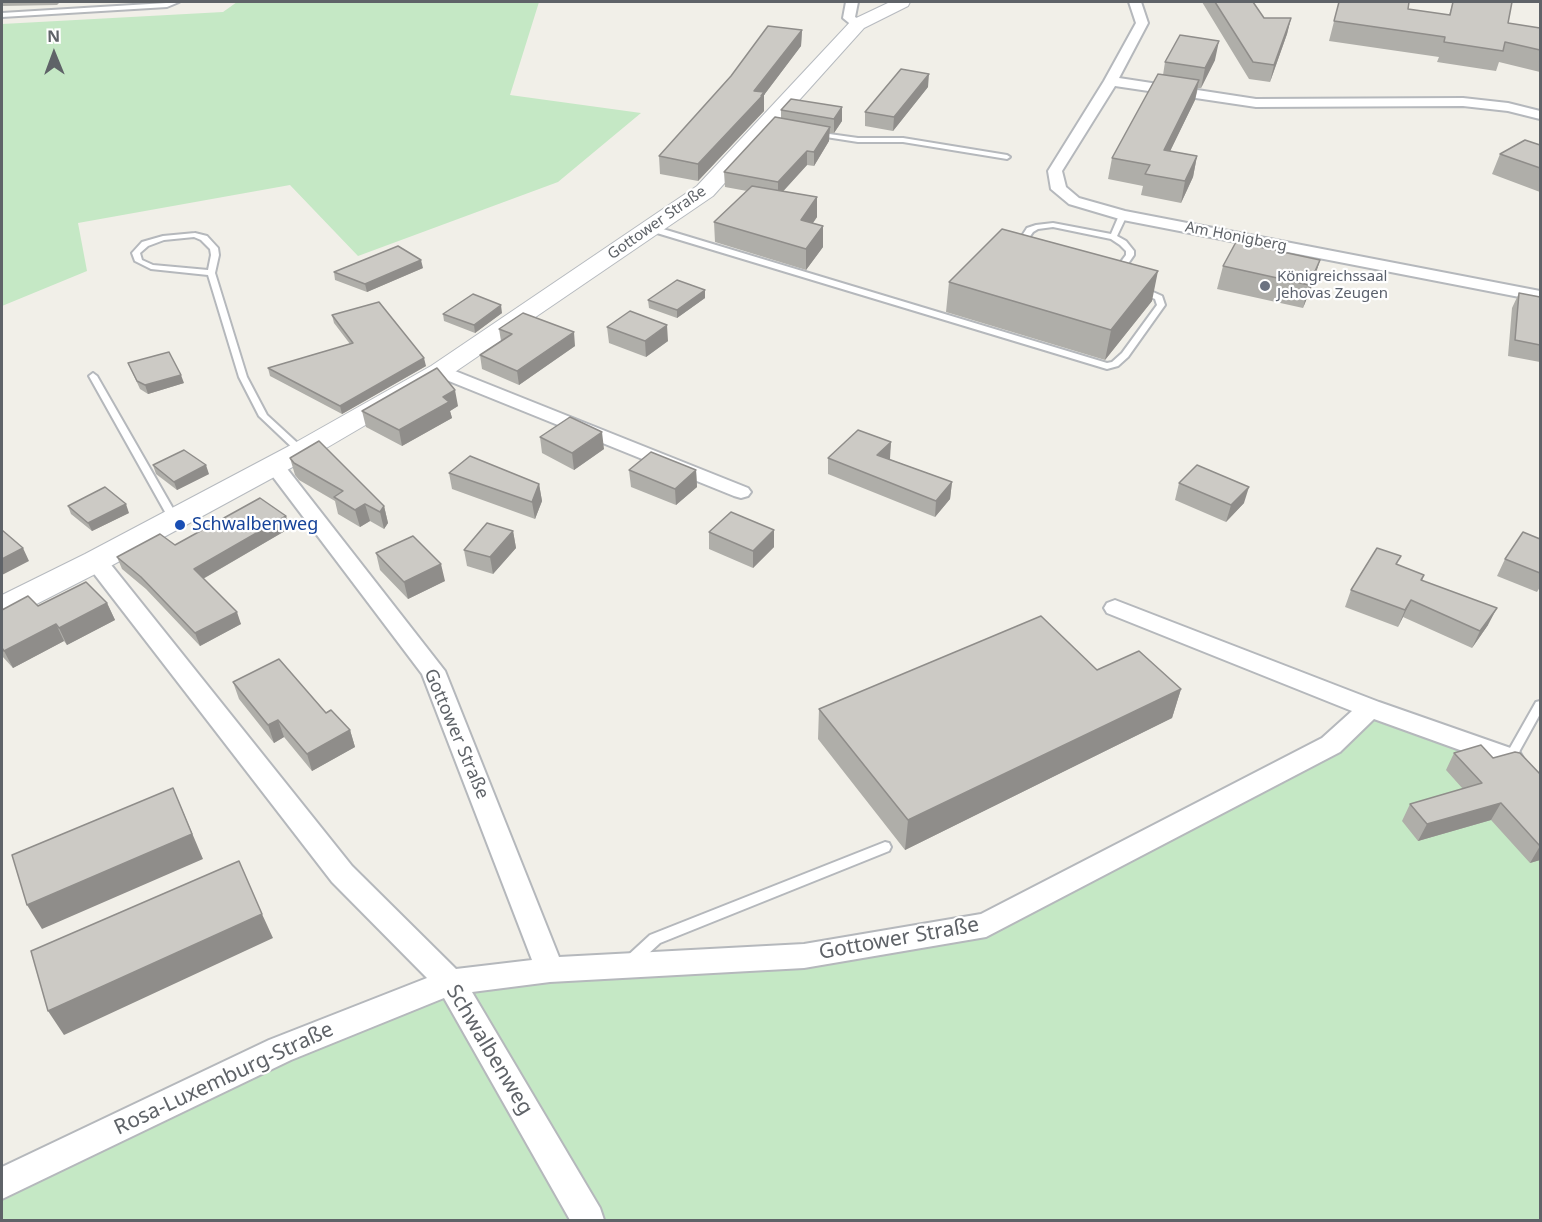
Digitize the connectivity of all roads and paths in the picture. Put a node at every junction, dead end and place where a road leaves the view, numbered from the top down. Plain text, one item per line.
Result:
1 (176, 2) edge
2 (902, 2) edge
3 (1135, 2) edge
4 (855, 13) edge
5 (2, 15) edge
6 (1111, 81) junction
7 (1540, 115) edge
8 (805, 132) edge
9 (1007, 157) dead end
10 (1123, 215) junction
11 (650, 228) junction
12 (1113, 237) junction
13 (211, 273) junction
14 (1095, 273) junction
15 (1116, 281) edge
16 (1136, 288) edge
17 (1540, 296) edge
18 (441, 371) junction
19 (93, 376) dead end
20 (302, 451) junction
21 (274, 465) junction
22 (741, 492) dead end
23 (174, 519) junction
24 (96, 561) junction
25 (2, 608) edge
26 (1115, 608) dead end
27 (1540, 705) edge
28 (1370, 708) junction
29 (1510, 758) joint
30 (885, 847) dead end
31 (627, 965) junction
32 (550, 970) junction
33 (450, 982) junction
34 (2, 1183) edge
35 (588, 1221) edge

1 - 5 lane
2 - 4 street, Gottower Straße
3 - 6 street, Am Honigberg
4 - 11 street, Gottower Straße
6 - 7 street
6 - 10 street, Am Honigberg
8 - 9 lane
10 - 12 lane
10 - 17 street, Am Honigberg
11 - 16 lane
11 - 18 street, Gottower Straße
12 - 14 lane
12 - 14 lane
13 - 13 lane
13 - 20 lane
14 - 15 lane
18 - 20 street, Gottower Straße
18 - 22 street
19 - 23 lane
20 - 21 street, Gottower Straße
21 - 23 street, Gottower Straße
21 - 32 street, Gottower Straße
23 - 24 street, Gottower Straße
24 - 25 street, Gottower Straße
24 - 33 street, Schwalbenweg
26 - 28 street
27 - 29 lane
28 - 29 street
28 - 31 street, Gottower Straße
30 - 31 lane
31 - 32 street, Gottower Straße
32 - 33 street, Gottower Straße
33 - 34 street, Rosa-Luxemburg-Straße
33 - 35 street, Schwalbenweg

